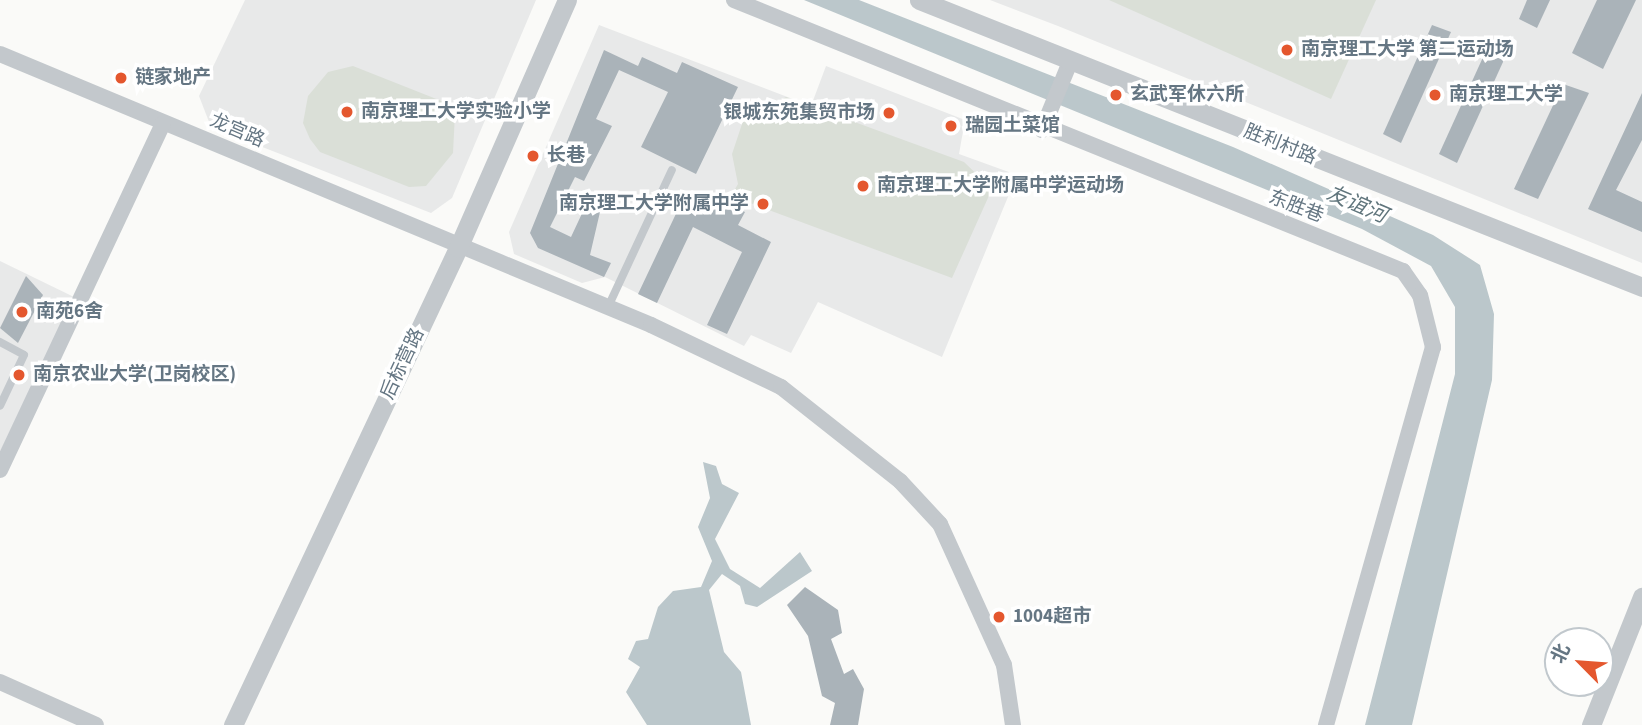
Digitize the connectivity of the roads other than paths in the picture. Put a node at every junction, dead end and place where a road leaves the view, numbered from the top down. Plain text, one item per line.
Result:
1 (567, 0) edge
2 (734, 0) edge
3 (919, 0) edge
4 (0, 54) edge
5 (1070, 62) junction
6 (163, 123) junction
7 (1044, 124) junction
8 (672, 170) dead end
9 (458, 248) junction
10 (1642, 287) edge
11 (608, 307) junction
12 (0, 342) edge
13 (0, 407) edge
14 (0, 470) edge
15 (1642, 597) edge
16 (1, 684) edge
17 (96, 725) edge
18 (233, 725) edge
19 (1013, 725) edge
20 (1326, 725) edge
21 (1591, 725) edge

1 - 9 street, 后标营路
2 - 7 street, 东胜巷
3 - 5 street, 胜利村路
4 - 6 street, 龙宫路
5 - 7 street
5 - 10 street, 胜利村路
6 - 9 street, 龙宫路
6 - 14 street
7 - 20 street, 东胜巷
8 - 11 lane
9 - 11 street, 龙宫路
9 - 18 street, 后标营路
11 - 19 street, 龙宫路
12 - 13 lane
15 - 21 street
16 - 17 street

